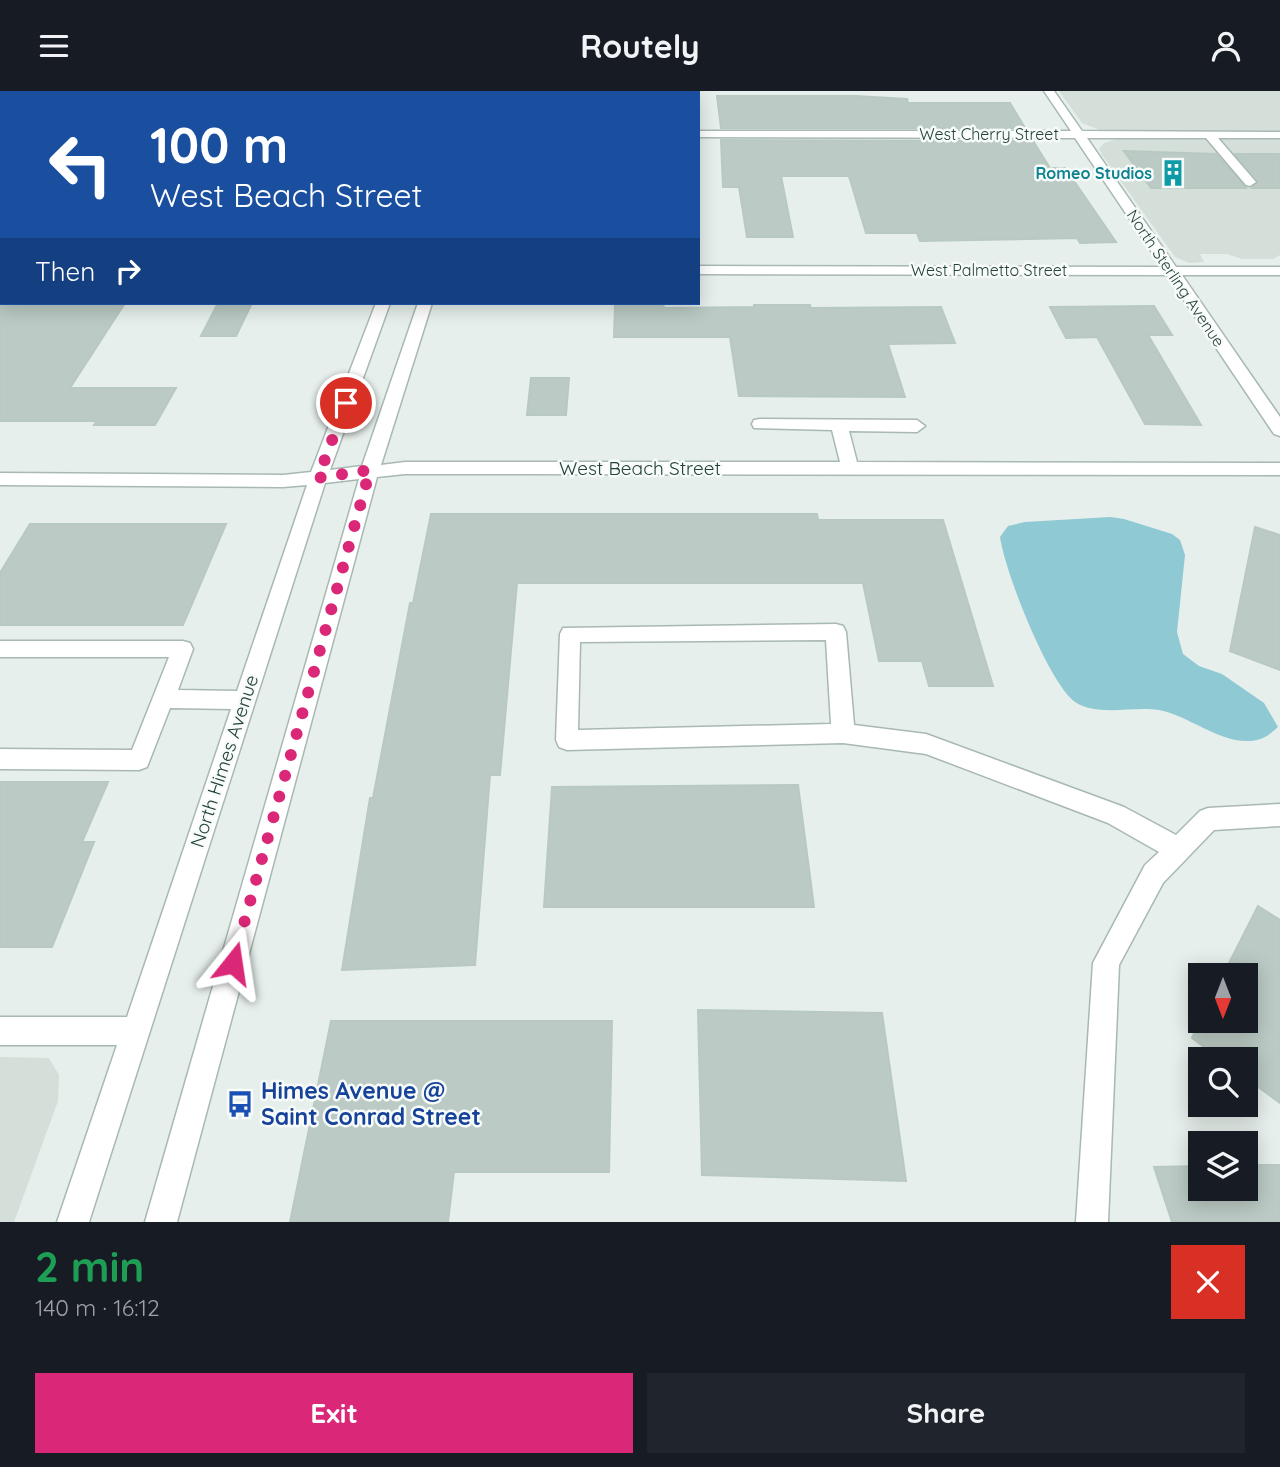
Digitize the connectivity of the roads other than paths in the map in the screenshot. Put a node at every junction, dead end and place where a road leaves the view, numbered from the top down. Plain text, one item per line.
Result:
1 (1049, 91) edge
2 (700, 134) edge
3 (1078, 134) junction
4 (1209, 135) junction
5 (1280, 135) edge
6 (1250, 182) dead end
7 (700, 270) edge
8 (1171, 271) junction
9 (1280, 271) edge
10 (382, 305) edge
11 (424, 305) edge
12 (760, 424) dead end
13 (839, 425) junction
14 (917, 426) dead end
15 (1280, 431) edge
16 (850, 468) junction
17 (1280, 468) edge
18 (370, 470) junction
19 (318, 478) junction
20 (0, 479) edge
21 (0, 649) edge
22 (163, 699) junction
23 (244, 699) junction
24 (843, 733) junction
25 (0, 759) edge
26 (1280, 815) edge
27 (1179, 850) junction
28 (0, 1031) edge
29 (134, 1031) junction
30 (73, 1222) edge
31 (161, 1222) edge
32 (1093, 1222) edge

1 - 3 street, North Sterling Avenue
2 - 3 street, West Cherry Street
3 - 4 street, West Cherry Street
3 - 8 street, North Sterling Avenue
4 - 5 street, West Cherry Street
4 - 6 street
7 - 8 street, West Palmetto Street
8 - 9 street, West Palmetto Street
8 - 15 street, North Sterling Avenue
10 - 19 street, North Himes Avenue
11 - 18 street
12 - 13 street
13 - 14 street
13 - 16 street
16 - 17 street, West Beach Street
16 - 18 street, West Beach Street
18 - 19 street, West Beach Street
18 - 31 street
19 - 20 street, West Beach Street
19 - 23 street, North Himes Avenue
21 - 22 street
22 - 23 street
22 - 25 street
23 - 29 street, North Himes Avenue
24 - 24 street
24 - 27 street
26 - 27 street
27 - 32 street
28 - 29 street
29 - 30 street, North Himes Avenue

